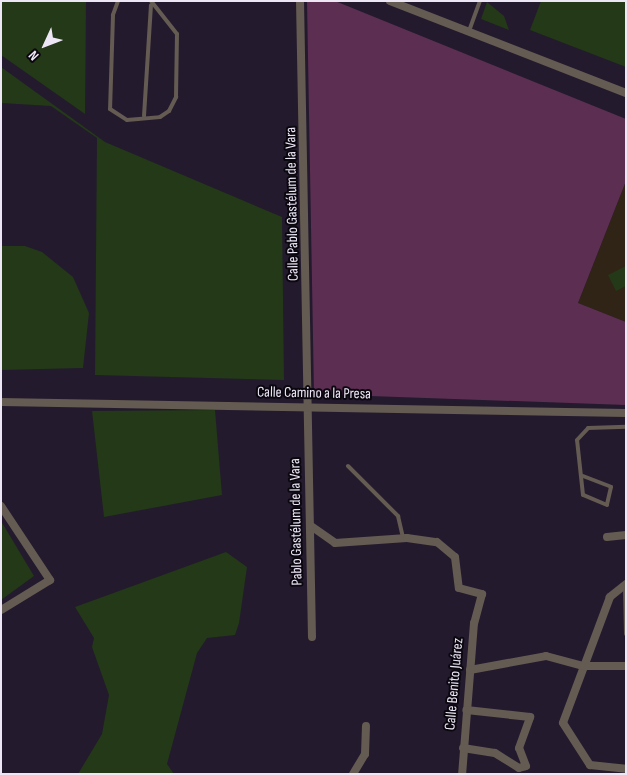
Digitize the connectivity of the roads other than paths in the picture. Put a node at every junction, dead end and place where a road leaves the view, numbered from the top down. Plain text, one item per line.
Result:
1 (118, 1) edge
2 (300, 1) edge
3 (390, 1) edge
4 (480, 1) edge
5 (151, 3) edge
6 (469, 31) junction
7 (626, 93) edge
8 (144, 116) junction
9 (1, 402) edge
10 (308, 406) junction
11 (626, 413) edge
12 (626, 427) edge
13 (348, 466) dead end
14 (583, 476) junction
15 (1, 506) edge
16 (310, 524) junction
17 (626, 535) edge
18 (607, 537) dead end
19 (403, 538) junction
20 (625, 584) edge
21 (1, 610) edge
22 (626, 634) edge
23 (312, 637) dead end
24 (584, 666) junction
25 (626, 666) edge
26 (470, 670) junction
27 (466, 710) junction
28 (366, 726) dead end
29 (463, 748) junction
30 (626, 769) edge
31 (353, 774) edge
32 (462, 774) edge

1 - 8 lane
2 - 10 street, Calle Pablo Gastélum de la Vara
3 - 6 street
4 - 6 lane
5 - 8 lane
5 - 8 lane
6 - 7 street
9 - 10 street, Calle Camino a la Presa
10 - 11 street, Calle Camino a la Presa
10 - 16 street, Pablo Gastélum de la Vara
12 - 14 lane
13 - 19 lane
14 - 14 lane
15 - 21 street
16 - 19 street
16 - 23 street, Pablo Gastélum de la Vara
17 - 18 street
19 - 26 street, Calle Benito Juárez
20 - 22 lane
20 - 24 street
24 - 25 street
24 - 26 street
24 - 30 street
26 - 27 street, Calle Benito Juárez
27 - 29 street, Calle Benito Juárez
27 - 29 street
28 - 31 street
29 - 32 street, Calle Benito Juárez

